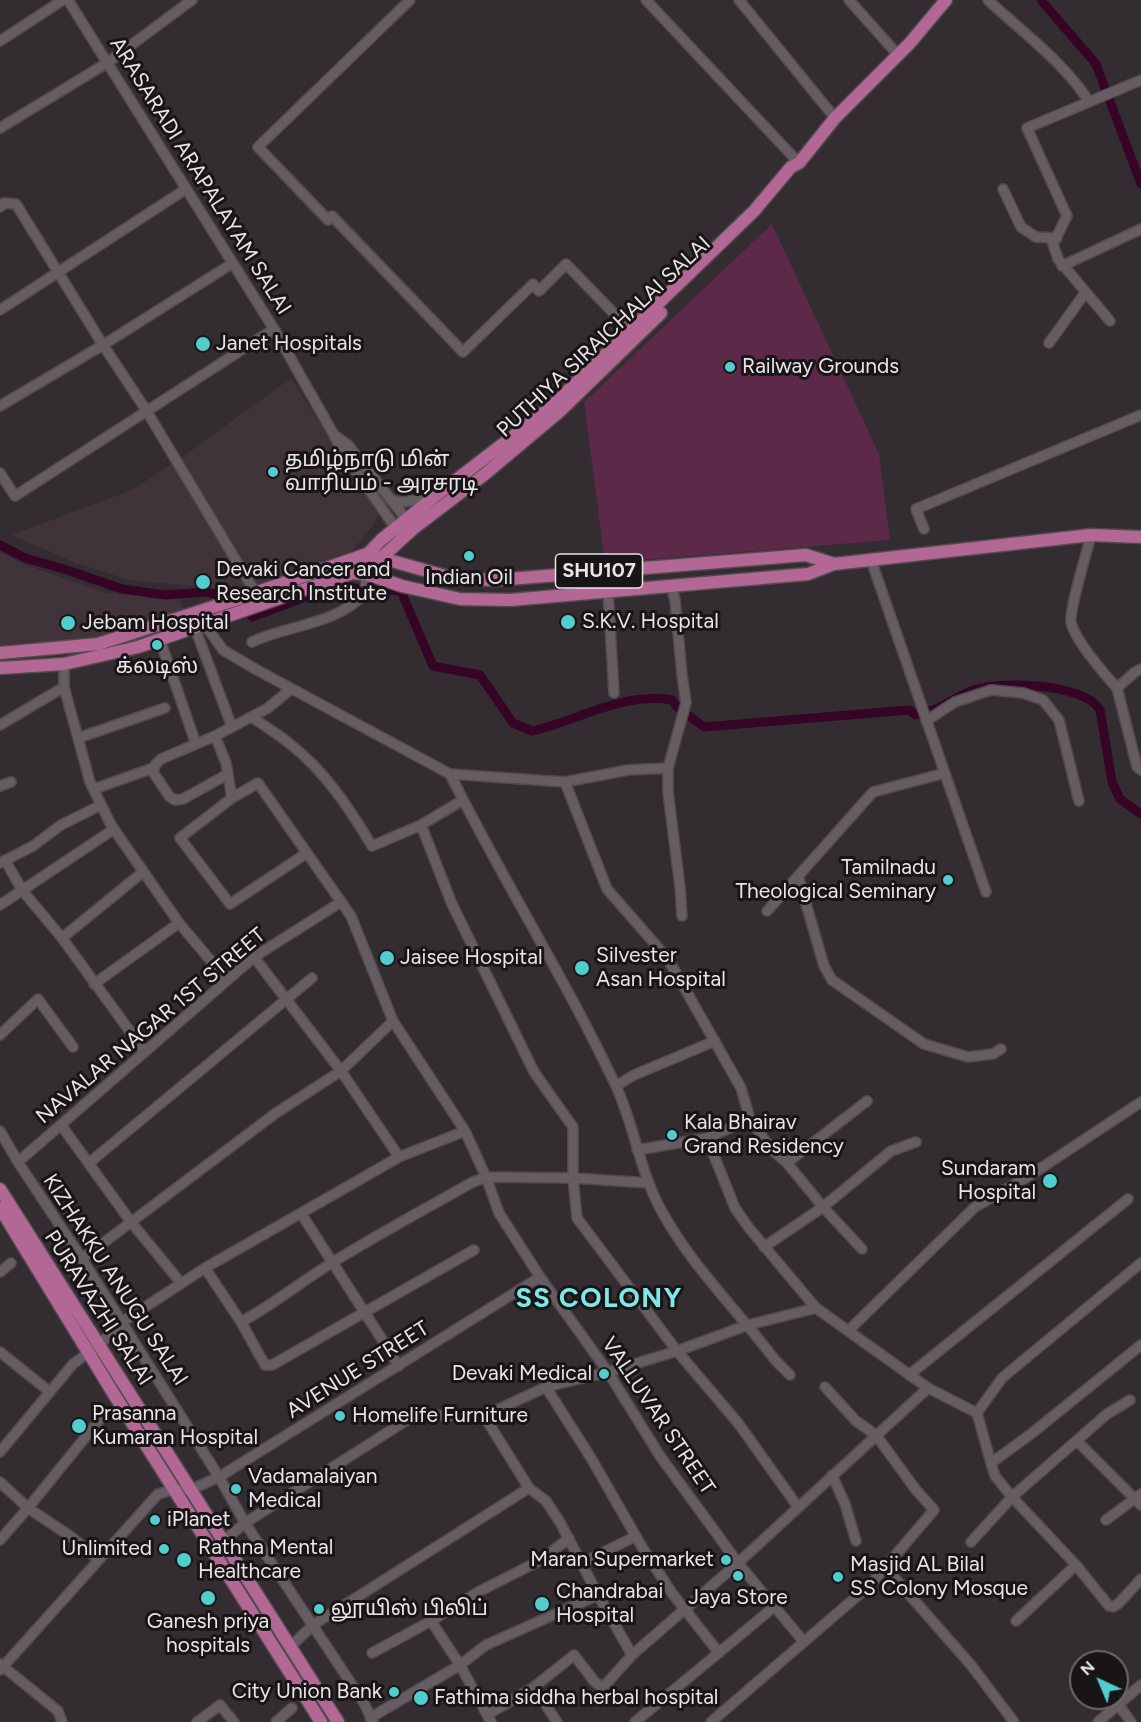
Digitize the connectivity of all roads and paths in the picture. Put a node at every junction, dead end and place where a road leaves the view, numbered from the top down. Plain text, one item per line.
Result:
1 (63, 0) edge
2 (68, 0) edge
3 (192, 0) edge
4 (410, 0) edge
5 (646, 0) edge
6 (739, 0) edge
7 (849, 0) edge
8 (946, 0) edge
9 (988, 0) edge
10 (0, 40) edge
11 (898, 55) junction
12 (107, 63) junction
13 (1141, 80) edge
14 (1089, 102) junction
15 (835, 118) junction
16 (0, 128) edge
17 (799, 163) junction
18 (186, 189) junction
19 (1003, 189) dead end
20 (0, 207) edge
21 (1141, 230) edge
22 (1057, 238) junction
23 (233, 264) junction
24 (1062, 266) junction
25 (59, 274) junction
26 (1085, 293) junction
27 (0, 310) edge
28 (1110, 321) dead end
29 (274, 329) junction
30 (631, 331) junction
31 (1049, 343) dead end
32 (103, 345) junction
33 (0, 406) edge
34 (146, 410) junction
35 (1141, 415) edge
36 (334, 435) junction
37 (0, 473) edge
38 (434, 497) junction
39 (391, 500) junction
40 (386, 514) junction
41 (410, 524) junction
42 (924, 529) dead end
43 (1091, 535) junction
44 (398, 537) junction
45 (1141, 537) edge
46 (381, 540) junction
47 (367, 554) junction
48 (381, 558) junction
49 (871, 560) junction
50 (834, 564) junction
51 (410, 567) junction
52 (581, 572) junction
53 (352, 573) junction
54 (480, 579) junction
55 (365, 584) junction
56 (671, 585) junction
57 (608, 592) junction
58 (582, 594) junction
59 (478, 599) junction
60 (248, 602) junction
61 (200, 627) junction
62 (160, 640) junction
63 (252, 642) dead end
64 (0, 653) edge
65 (64, 663) junction
66 (0, 668) edge
67 (1141, 669) edge
68 (64, 687) junction
69 (291, 688) junction
70 (1118, 688) junction
71 (614, 693) dead end
72 (165, 708) dead end
73 (252, 717) junction
74 (926, 721) junction
75 (0, 725) edge
76 (232, 727) junction
77 (215, 736) junction
78 (1141, 736) edge
79 (1130, 737) junction
80 (78, 738) junction
81 (196, 744) junction
82 (153, 768) junction
83 (668, 768) junction
84 (1141, 770) edge
85 (945, 773) junction
86 (228, 774) junction
87 (450, 774) junction
88 (10, 782) dead end
89 (565, 782) junction
90 (0, 786) edge
91 (94, 789) junction
92 (232, 798) junction
93 (463, 800) junction
94 (1079, 801) dead end
95 (101, 805) junction
96 (421, 825) junction
97 (114, 829) junction
98 (307, 853) junction
99 (2, 862) edge
100 (143, 872) junction
101 (798, 876) junction
102 (22, 890) junction
103 (986, 892) dead end
104 (341, 902) junction
105 (0, 905) edge
106 (767, 911) dead end
107 (682, 916) dead end
108 (178, 923) junction
109 (62, 938) junction
110 (254, 957) junction
111 (312, 978) dead end
112 (227, 980) junction
113 (94, 984) junction
114 (287, 999) junction
115 (393, 1021) junction
116 (0, 1035) edge
117 (716, 1041) junction
118 (73, 1047) dead end
119 (1001, 1049) dead end
120 (145, 1052) junction
121 (341, 1071) junction
122 (616, 1086) junction
123 (867, 1101) dead end
124 (1141, 1102) edge
125 (750, 1119) junction
126 (61, 1125) junction
127 (0, 1131) edge
128 (465, 1131) junction
129 (707, 1138) junction
130 (916, 1142) dead end
131 (638, 1150) junction
132 (399, 1157) junction
133 (18, 1162) junction
134 (89, 1163) junction
135 (788, 1163) junction
136 (486, 1177) junction
137 (573, 1178) junction
138 (649, 1183) junction
139 (0, 1189) edge
140 (1128, 1199) dead end
141 (823, 1207) junction
142 (0, 1208) edge
143 (302, 1215) junction
144 (131, 1222) junction
145 (764, 1247) junction
146 (862, 1249) dead end
147 (474, 1250) dead end
148 (82, 1259) junction
149 (11, 1263) dead end
150 (331, 1263) junction
151 (1141, 1263) edge
152 (205, 1268) junction
153 (0, 1272) edge
154 (540, 1277) junction
155 (181, 1283) junction
156 (816, 1308) junction
157 (364, 1313) junction
158 (122, 1322) junction
159 (241, 1322) junction
160 (748, 1325) junction
161 (848, 1331) junction
162 (1141, 1345) edge
163 (93, 1348) junction
164 (677, 1351) junction
165 (0, 1352) edge
166 (399, 1366) junction
167 (608, 1372) junction
168 (909, 1375) junction
169 (790, 1376) dead end
170 (546, 1387) junction
171 (825, 1387) dead end
172 (928, 1388) junction
173 (50, 1392) junction
174 (1130, 1400) dead end
175 (105, 1413) dead end
176 (977, 1413) junction
177 (484, 1416) junction
178 (876, 1435) junction
179 (1077, 1441) junction
180 (0, 1452) edge
181 (991, 1463) junction
182 (832, 1475) junction
183 (219, 1477) junction
184 (0, 1482) edge
185 (529, 1488) junction
186 (175, 1489) junction
187 (190, 1490) junction
188 (1012, 1497) junction
189 (1139, 1500) edge
190 (798, 1507) junction
191 (28, 1508) junction
192 (1106, 1520) dead end
193 (245, 1522) junction
194 (636, 1536) junction
195 (569, 1538) junction
196 (0, 1540) edge
197 (223, 1541) junction
198 (856, 1541) dead end
199 (971, 1542) dead end
200 (98, 1559) junction
201 (582, 1563) junction
202 (738, 1563) junction
203 (1076, 1565) junction
204 (885, 1567) junction
205 (1141, 1579) edge
206 (598, 1595) junction
207 (774, 1607) junction
208 (684, 1609) junction
209 (431, 1621) junction
210 (1016, 1622) dead end
211 (313, 1625) junction
212 (804, 1642) junction
213 (290, 1647) junction
214 (372, 1653) dead end
215 (719, 1653) junction
216 (632, 1655) junction
217 (459, 1665) junction
218 (1, 1667) edge
219 (1141, 1685) edge
220 (534, 1687) junction
221 (1129, 1695) edge
222 (292, 1708) dead end
223 (1111, 1710) edge
224 (489, 1719) edge
225 (372, 1720) edge
226 (62, 1722) edge
227 (197, 1722) edge
228 (234, 1722) edge
229 (276, 1722) edge
230 (321, 1722) edge
231 (338, 1722) edge
232 (557, 1722) edge
233 (635, 1722) edge
234 (711, 1722) edge
235 (1014, 1722) edge
236 (1098, 1722) edge

1 - 10 street
2 - 12 street, ARASARADI ARAPALAYAM SALAI
3 - 12 street
4 - 30 street
5 - 17 street
6 - 15 street
7 - 11 street
8 - 11 main road, PUTHIYA SIRAICHALAI SALAI
9 - 14 street
11 - 15 main road, PUTHIYA SIRAICHALAI SALAI
12 - 16 street
12 - 18 street, ARASARADI ARAPALAYAM SALAI
13 - 14 street
14 - 22 street
15 - 17 main road, PUTHIYA SIRAICHALAI SALAI
17 - 30 main road, PUTHIYA SIRAICHALAI SALAI
17 - 41 main road, PUTHIYA SIRAICHALAI SALAI
18 - 23 street, ARASARADI ARAPALAYAM SALAI
18 - 25 street
19 - 22 street
20 - 25 street
21 - 24 street
22 - 24 street
23 - 29 street, ARASARADI ARAPALAYAM SALAI
23 - 32 street
24 - 26 street
25 - 27 street
25 - 32 street
26 - 28 street
26 - 31 street
29 - 34 street
29 - 36 street, ARASARADI ARAPALAYAM SALAI
30 - 38 main road, PUTHIYA SIRAICHALAI SALAI
32 - 33 street
32 - 34 street
34 - 37 street
34 - 60 street
35 - 42 street
36 - 39 street, ARASARADI ARAPALAYAM SALAI
36 - 40 street, ARASARADI ARAPALAYAM SALAI
38 - 39 street
38 - 41 main road, PUTHIYA SIRAICHALAI SALAI
39 - 41 street, ARASARADI ARAPALAYAM SALAI
40 - 44 street, ARASARADI ARAPALAYAM SALAI
40 - 46 street
41 - 44 main road
43 - 45 main road, SHU107
43 - 49 main road, SHU107
43 - 70 street
44 - 46 main road
44 - 48 main road
44 - 51 main road
46 - 47 main road
47 - 48 main road, SHU107
47 - 53 main road
47 - 60 main road
48 - 51 main road, SHU107
48 - 55 main road
49 - 50 main road, SHU107
49 - 74 street
50 - 52 main road, SHU107
50 - 56 main road, SHU107
51 - 54 main road, SHU107
52 - 54 main road, SHU107
52 - 58 main road
53 - 55 main road
53 - 60 main road
54 - 59 main road
55 - 59 main road, SHU107
55 - 63 street
56 - 57 main road, SHU107
56 - 83 street
57 - 58 main road, SHU107
57 - 71 street
58 - 59 main road, SHU107
60 - 61 main road
60 - 64 main road
61 - 62 main road
61 - 69 street
61 - 76 street
62 - 65 main road
62 - 81 street
65 - 66 main road
65 - 68 street
67 - 70 street
68 - 75 street
68 - 80 street
69 - 73 street
69 - 87 street
70 - 79 street
72 - 80 street
73 - 76 street
73 - 96 street
74 - 85 street
74 - 94 street
76 - 77 street
77 - 81 street
77 - 86 street
78 - 79 street
79 - 84 street
80 - 91 street
81 - 82 street
82 - 86 street
82 - 91 street
83 - 89 street
83 - 107 street
85 - 101 street
85 - 103 street
86 - 92 street
87 - 89 street
87 - 93 street
88 - 90 street
89 - 117 street
91 - 95 street
92 - 98 street, VALLUVAR STREET
92 - 98 street
93 - 96 street
93 - 122 street
95 - 97 street
95 - 99 street
96 - 137 street
97 - 100 street
97 - 102 street
98 - 104 street, VALLUVAR STREET
99 - 102 street
100 - 108 street
100 - 109 street
101 - 106 street
101 - 119 street
102 - 105 street
102 - 109 street
104 - 110 street, NAVALAR NAGAR 1ST STREET
104 - 115 street, VALLUVAR STREET
108 - 112 street
108 - 113 street
109 - 113 street
110 - 112 street, NAVALAR NAGAR 1ST STREET
110 - 114 street
111 - 114 street
112 - 120 street, NAVALAR NAGAR 1ST STREET
113 - 120 street
114 - 121 street
114 - 134 street
115 - 121 street
115 - 128 street, VALLUVAR STREET
116 - 118 street
117 - 122 street
117 - 125 street
120 - 126 street, NAVALAR NAGAR 1ST STREET
121 - 132 street
121 - 144 street
122 - 131 street
123 - 135 street
124 - 161 street
125 - 129 street
125 - 135 street
126 - 133 street, NAVALAR NAGAR 1ST STREET
126 - 134 street
127 - 133 street, KIZHAKKU ANUGU SALAI
128 - 132 street
128 - 136 street, VALLUVAR STREET
129 - 131 street
129 - 145 street
130 - 141 street
131 - 138 street
132 - 143 street
133 - 148 street, KIZHAKKU ANUGU SALAI
134 - 144 street
135 - 141 street
136 - 137 street
136 - 150 street
136 - 154 street, VALLUVAR STREET
137 - 138 street
137 - 164 street
138 - 160 street
139 - 163 main road, PURAVAZHI SALAI
140 - 168 street
141 - 145 street
141 - 146 street
142 - 163 main road, PURAVAZHI SALAI
143 - 150 street
143 - 152 street
144 - 148 street
144 - 155 street
145 - 156 street
147 - 157 street
148 - 158 street, KIZHAKKU ANUGU SALAI
149 - 153 street
150 - 157 street
150 - 159 street
151 - 176 street
152 - 155 street
152 - 159 street
154 - 166 street, AVENUE STREET
154 - 167 street, VALLUVAR STREET
155 - 158 street
156 - 160 street
156 - 161 street
157 - 159 street
157 - 166 street
158 - 163 street
158 - 183 street, KIZHAKKU ANUGU SALAI
160 - 164 street
160 - 169 street
161 - 168 street
162 - 181 street
163 - 173 street
163 - 186 main road, PURAVAZHI SALAI
163 - 187 main road, PURAVAZHI SALAI
164 - 167 street
164 - 190 street
165 - 173 street
166 - 183 street, AVENUE STREET
167 - 170 street
167 - 202 street, VALLUVAR STREET
168 - 172 street
170 - 177 street
170 - 194 street
171 - 178 street
172 - 176 street
172 - 178 street
173 - 180 street
174 - 179 street
175 - 191 street
176 - 181 street
177 - 185 street
177 - 193 street
178 - 182 street
178 - 204 street
179 - 188 street
179 - 189 street
181 - 188 street
182 - 190 street
182 - 198 street
183 - 187 street, AVENUE STREET
183 - 193 street, KIZHAKKU ANUGU SALAI
184 - 191 street
185 - 195 street
185 - 211 street
186 - 187 street, AVENUE STREET
186 - 200 street, AVENUE STREET
186 - 230 main road, PURAVAZHI SALAI
187 - 197 main road, PURAVAZHI SALAI
188 - 199 street
188 - 203 street
189 - 192 street
190 - 202 street
191 - 196 street
191 - 200 street
193 - 197 street
193 - 211 street, KIZHAKKU ANUGU SALAI
194 - 201 street
194 - 208 street
195 - 201 street
195 - 209 street
197 - 213 main road, PURAVAZHI SALAI
200 - 218 street
201 - 206 street
202 - 207 street, VALLUVAR STREET
202 - 208 street
203 - 205 street
203 - 210 street
204 - 212 street
204 - 235 street
206 - 216 street
206 - 217 street
207 - 212 street, VALLUVAR STREET
207 - 215 street
208 - 215 street
208 - 216 street
209 - 214 street
209 - 217 street
211 - 213 street
211 - 225 street, KIZHAKKU ANUGU SALAI
212 - 234 street
213 - 231 main road, PURAVAZHI SALAI
215 - 233 street
216 - 220 street
217 - 224 street
217 - 225 street
218 - 226 street
219 - 221 street
220 - 224 street
220 - 232 street
222 - 229 street
223 - 236 street
227 - 228 street

